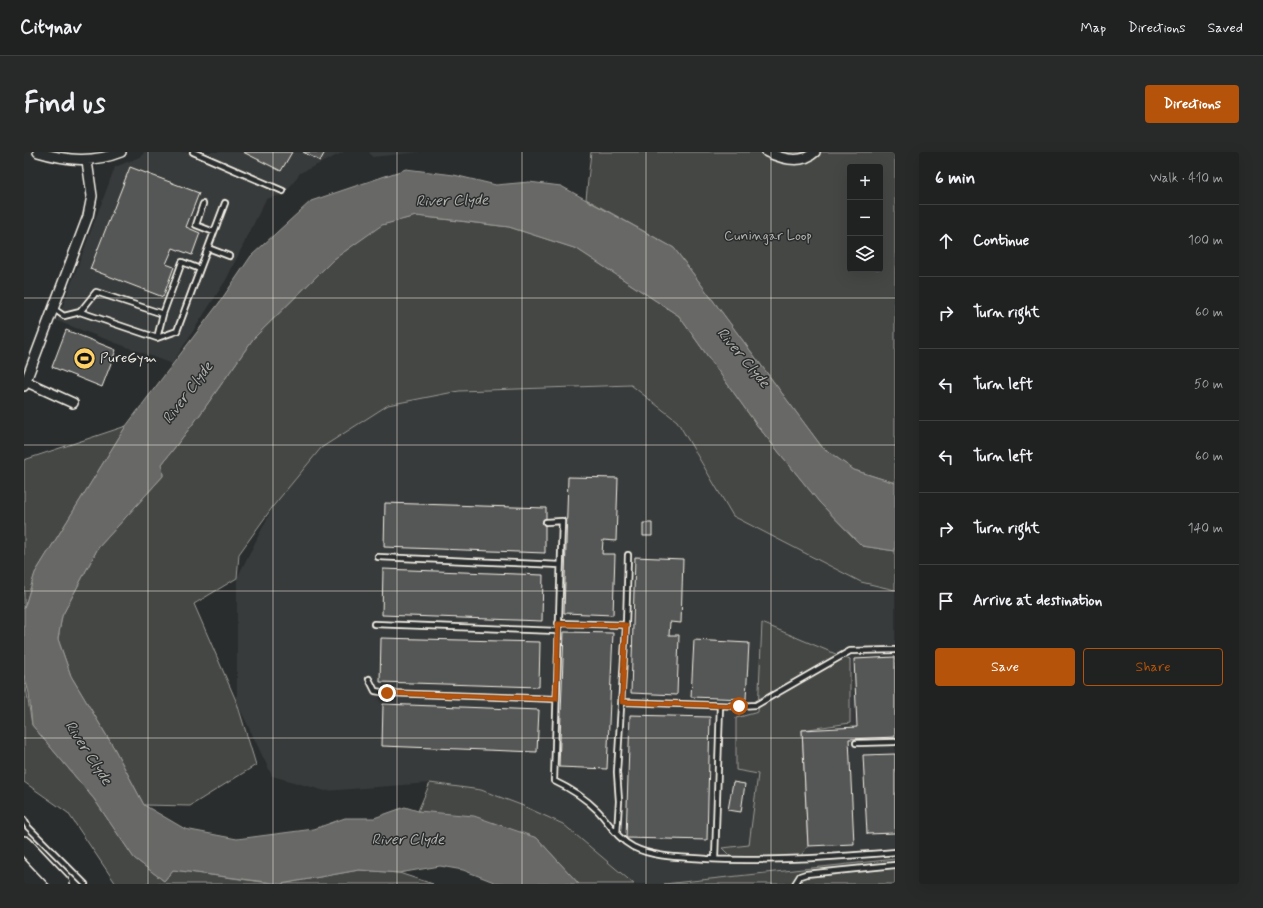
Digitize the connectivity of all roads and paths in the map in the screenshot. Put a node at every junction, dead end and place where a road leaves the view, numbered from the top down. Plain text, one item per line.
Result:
1 (38, 152) edge
2 (121, 152) edge
3 (193, 152) edge
4 (767, 152) edge
5 (815, 152) edge
6 (87, 161) junction
7 (283, 191) dead end
8 (225, 203) dead end
9 (203, 204) dead end
10 (214, 232) junction
11 (208, 248) junction
12 (229, 256) dead end
13 (200, 269) junction
14 (54, 309) junction
15 (80, 312) junction
16 (163, 314) junction
17 (157, 338) junction
18 (25, 384) edge
19 (73, 403) dead end
20 (546, 522) dead end
21 (628, 555) dead end
22 (378, 557) dead end
23 (560, 565) junction
24 (374, 624) dead end
25 (558, 624) junction
26 (626, 625) junction
27 (558, 631) junction
28 (895, 650) edge
29 (369, 679) dead end
30 (556, 699) junction
31 (622, 702) junction
32 (720, 706) junction
33 (895, 742) edge
34 (856, 743) dead end
35 (24, 820) edge
36 (617, 834) junction
37 (24, 845) edge
38 (895, 852) edge
39 (715, 859) junction
40 (895, 865) edge
41 (60, 884) edge
42 (84, 884) edge
43 (795, 884) edge

1 - 6 street
2 - 6 street
3 - 7 lane
4 - 5 street
6 - 14 street
8 - 10 lane
9 - 10 lane
10 - 11 lane
11 - 12 lane
11 - 13 lane
13 - 16 lane
13 - 17 lane
14 - 15 lane
14 - 18 street
15 - 16 lane
15 - 17 lane
16 - 17 lane
18 - 19 street
20 - 23 lane
21 - 26 lane
22 - 23 lane
23 - 25 lane
24 - 27 lane
25 - 26 lane
25 - 27 lane
26 - 31 lane
27 - 30 lane
28 - 32 lane
29 - 30 lane
30 - 36 lane
31 - 32 lane
31 - 36 lane
32 - 39 lane
33 - 34 lane
35 - 42 lane
36 - 39 lane
37 - 41 highway
38 - 39 lane
40 - 43 lane

